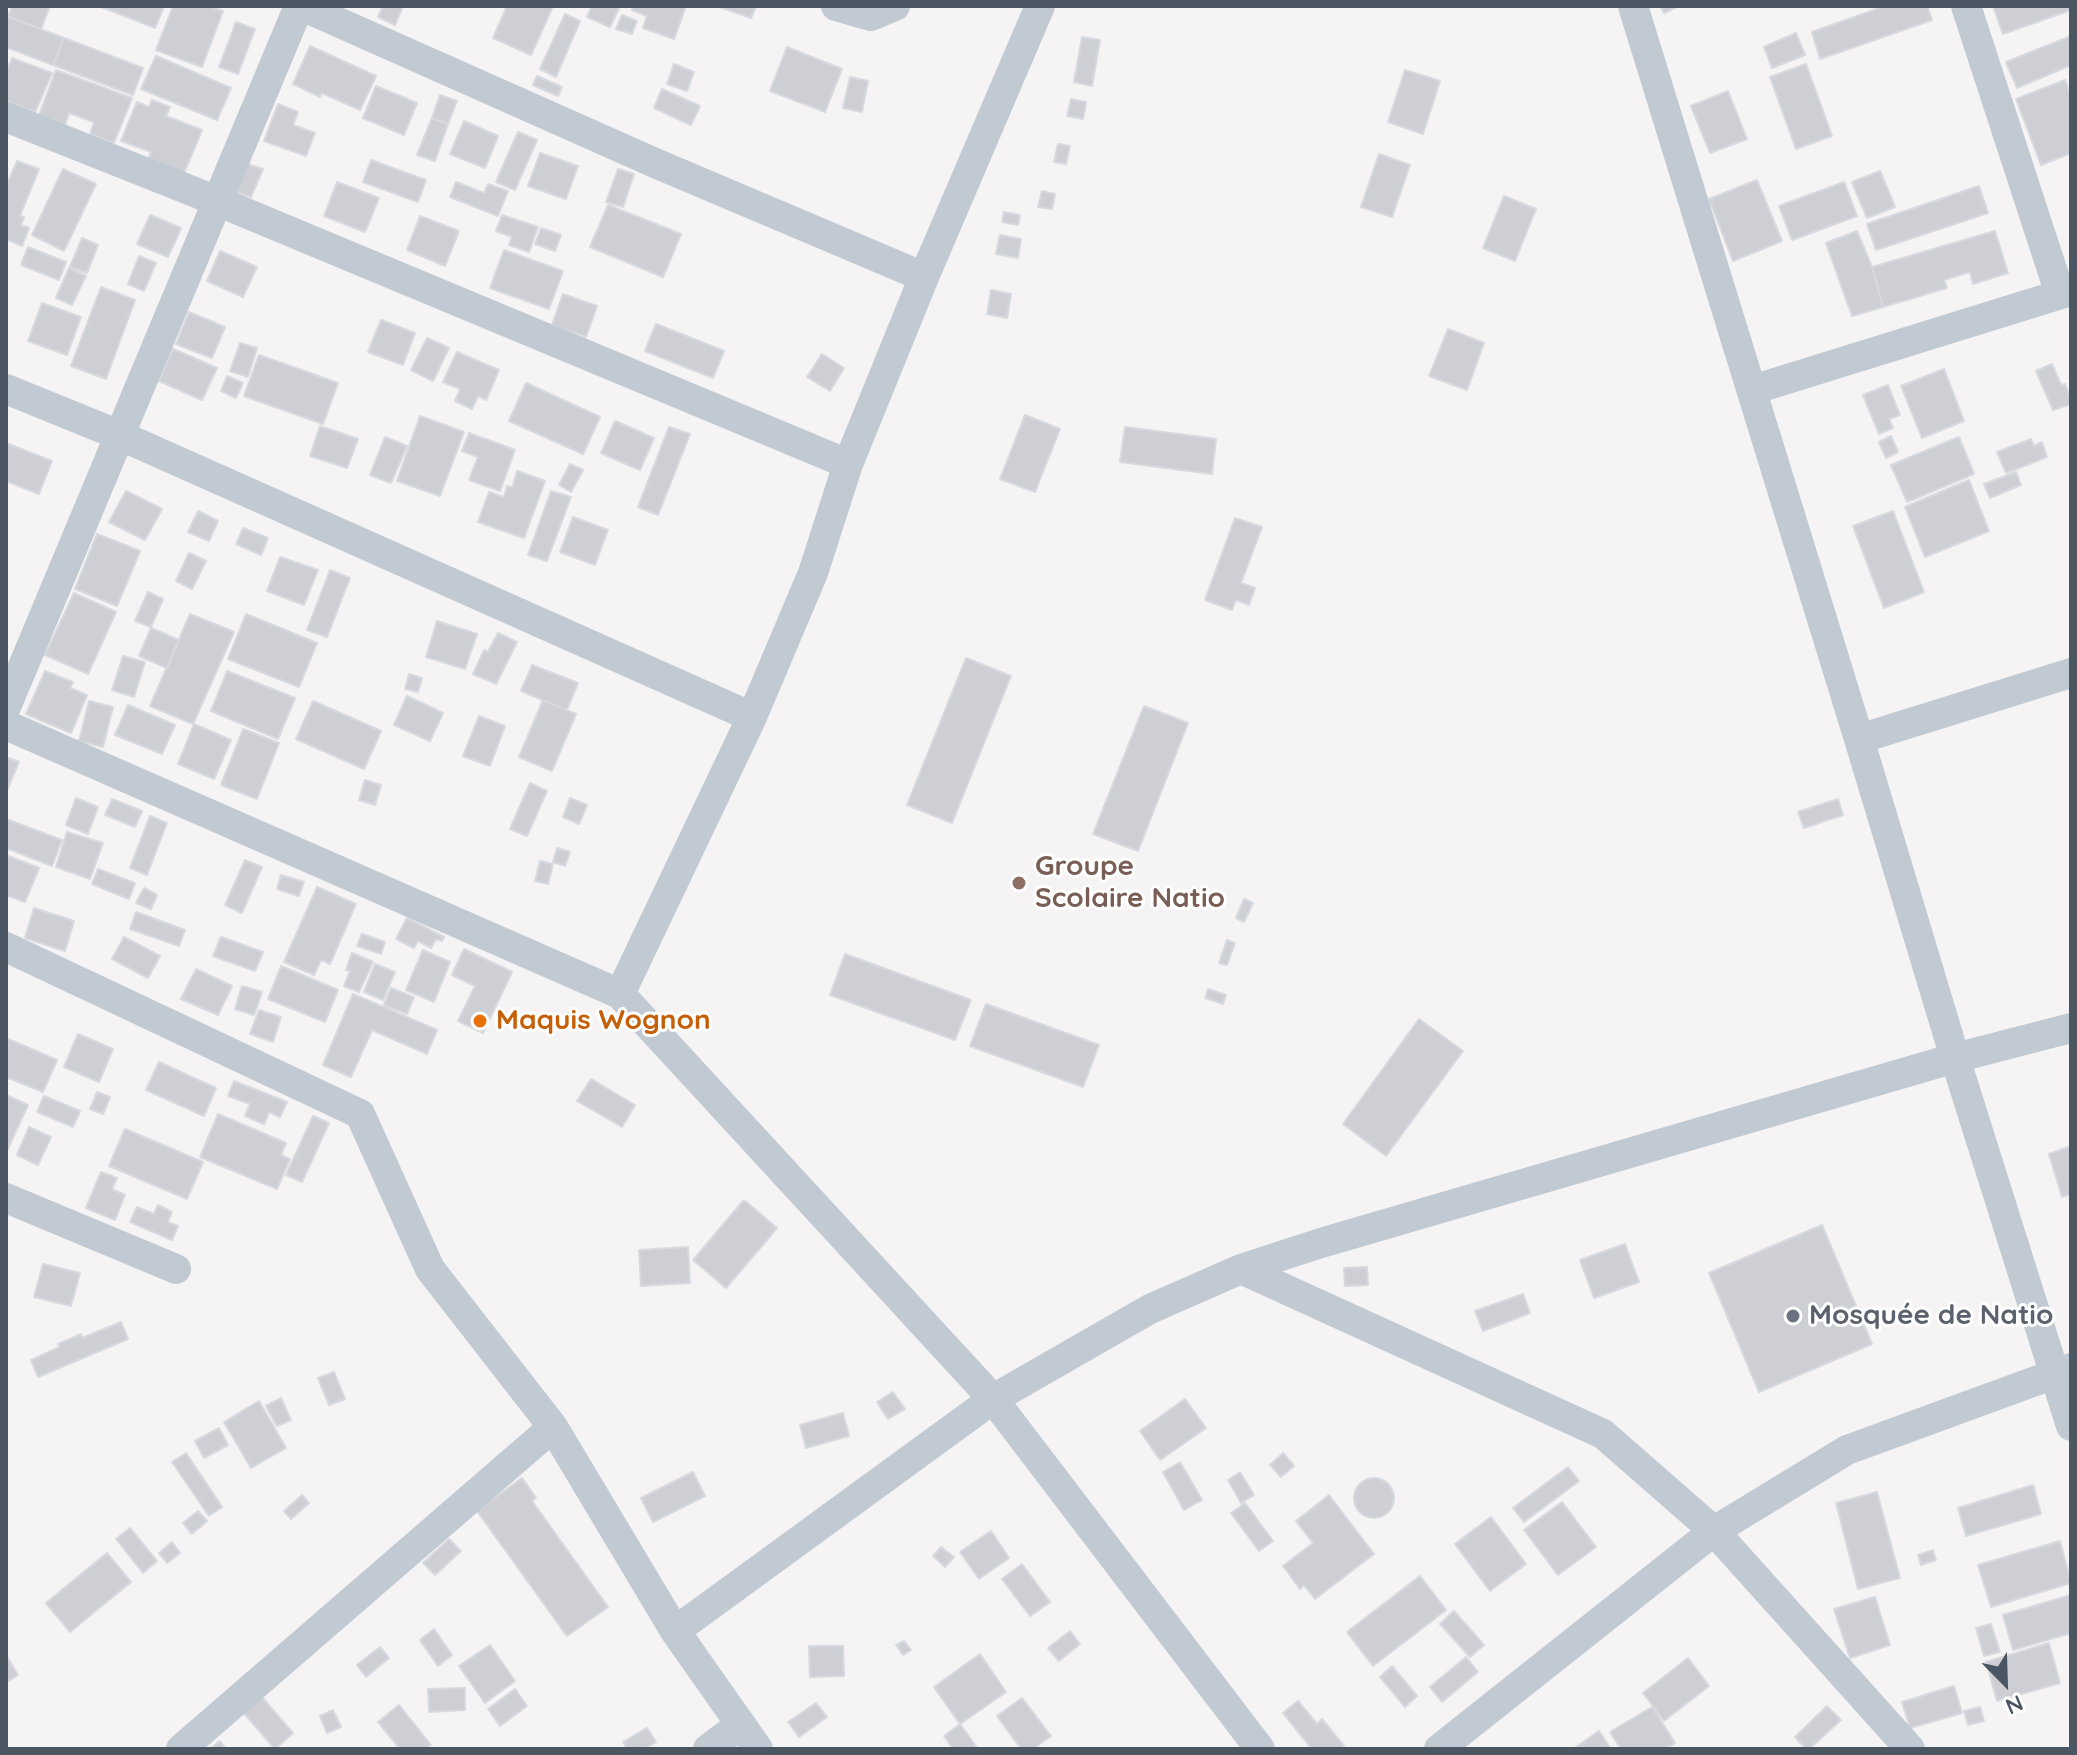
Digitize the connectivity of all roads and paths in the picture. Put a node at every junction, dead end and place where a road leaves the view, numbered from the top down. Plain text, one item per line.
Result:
1 (300, 6) edge
2 (836, 6) edge
3 (895, 6) edge
4 (1040, 6) edge
5 (1633, 6) edge
6 (1966, 6) edge
7 (6, 117) edge
8 (217, 201) junction
9 (924, 277) junction
10 (2066, 292) edge
11 (6, 389) edge
12 (1752, 390) junction
13 (119, 435) junction
14 (848, 464) junction
15 (2071, 673) edge
16 (6, 707) edge
17 (752, 717) junction
18 (6, 725) edge
19 (1859, 739) junction
20 (6, 947) edge
21 (620, 994) junction
22 (2071, 1028) edge
23 (1955, 1058) junction
24 (6, 1198) edge
25 (176, 1269) dead end
26 (1241, 1269) junction
27 (2062, 1370) edge
28 (993, 1399) junction
29 (2071, 1426) edge
30 (553, 1427) junction
31 (1714, 1531) junction
32 (675, 1631) junction
33 (740, 1725) junction
34 (181, 1749) edge
35 (708, 1749) edge
36 (758, 1749) edge
37 (1260, 1749) edge
38 (1439, 1749) edge
39 (1910, 1749) edge

1 - 8 street
1 - 9 street
2 - 3 street
4 - 9 street
5 - 12 street
6 - 10 street
7 - 8 street
8 - 13 street
8 - 14 street
9 - 14 street
10 - 12 street
11 - 13 street
12 - 19 street
13 - 16 street
13 - 17 street
14 - 17 street
15 - 19 street
17 - 21 street
18 - 21 street
19 - 23 street
20 - 30 street
21 - 28 street
22 - 23 street
23 - 26 street
23 - 27 street
24 - 25 street
26 - 28 street
26 - 31 street
27 - 29 street
27 - 31 street
28 - 32 street
28 - 37 street
30 - 32 street
30 - 34 street
31 - 38 street
31 - 39 street
32 - 33 street
33 - 35 street
33 - 36 street

